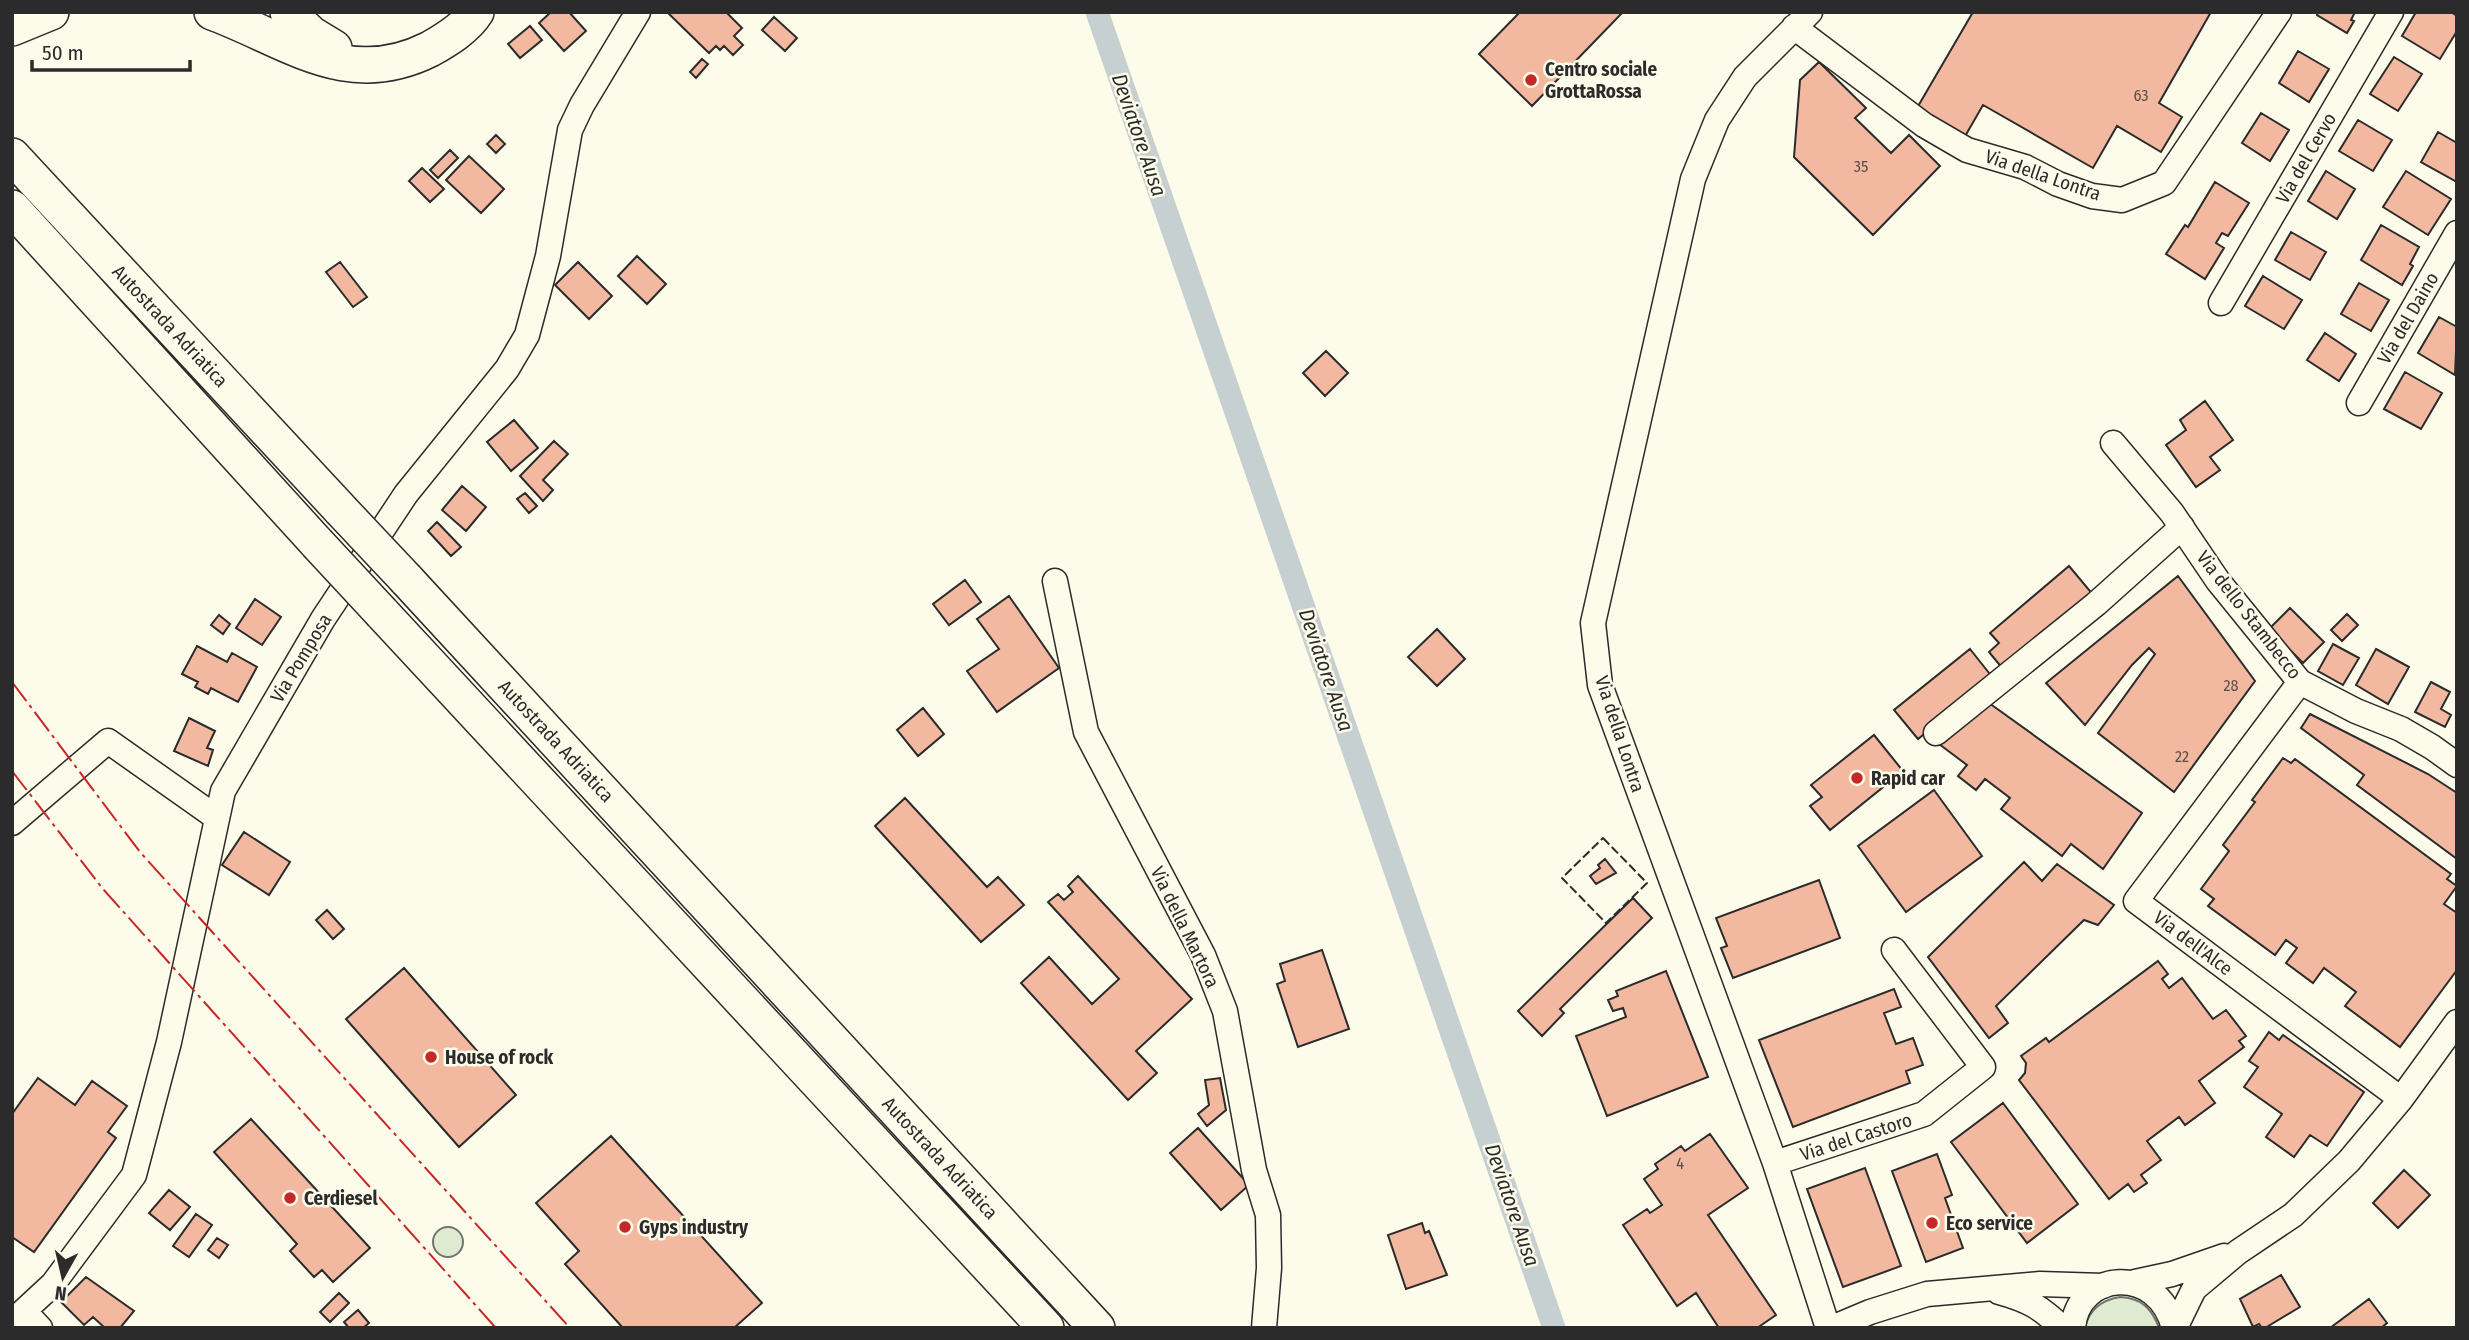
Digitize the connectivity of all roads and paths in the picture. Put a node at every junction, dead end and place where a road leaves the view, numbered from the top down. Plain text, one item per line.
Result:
1 (51, 12) edge
2 (212, 12) edge
3 (288, 12) edge
4 (476, 12) edge
5 (638, 12) edge
6 (2278, 12) edge
7 (2391, 12) edge
8 (1802, 20) edge
9 (12, 28) edge
10 (391, 62) junction
11 (12, 156) edge
12 (12, 208) edge
13 (2457, 233) edge
14 (2221, 303) dead end
15 (2360, 403) dead end
16 (2113, 443) dead end
17 (2182, 527) junction
18 (1055, 581) dead end
19 (2300, 682) junction
20 (1936, 733) dead end
21 (2457, 765) edge
22 (16, 813) edge
23 (217, 818) junction
24 (1894, 950) dead end
25 (2457, 1022) edge
26 (2401, 1099) junction
27 (1775, 1163) junction
28 (2238, 1252) junction
29 (2135, 1282) junction
30 (2103, 1286) junction
31 (1992, 1290) junction
32 (25, 1320) edge
33 (1046, 1328) edge
34 (1097, 1328) edge
35 (1264, 1328) edge
36 (1830, 1328) edge
37 (2062, 1328) edge
38 (2073, 1328) edge
39 (2174, 1328) edge

1 - 9 highway
2 - 10 highway
3 - 10 highway
4 - 10 highway
5 - 23 street, Via Pomposa
6 - 8 street, Via della Lontra
7 - 14 street, Via del Cervo
8 - 27 street, Via della Lontra
11 - 34 highway, Autostrada Adriatica, bridge
12 - 33 highway, Autostrada Adriatica, bridge
13 - 15 street, Via del Daino
16 - 17 street, Via dello Stambecco
17 - 19 street, Via dello Stambecco
17 - 20 street
18 - 35 street, Via della Martora
19 - 21 street, Via dello Stambecco
19 - 26 street, Via dell'Alce
22 - 23 street
23 - 32 street, Via Pomposa
24 - 27 street, Via del Castoro
25 - 26 street
26 - 28 street
27 - 36 street, Via della Lontra
28 - 29 street
28 - 39 street
29 - 30 street
29 - 39 street
30 - 31 street
30 - 38 street
31 - 36 street
31 - 37 street

